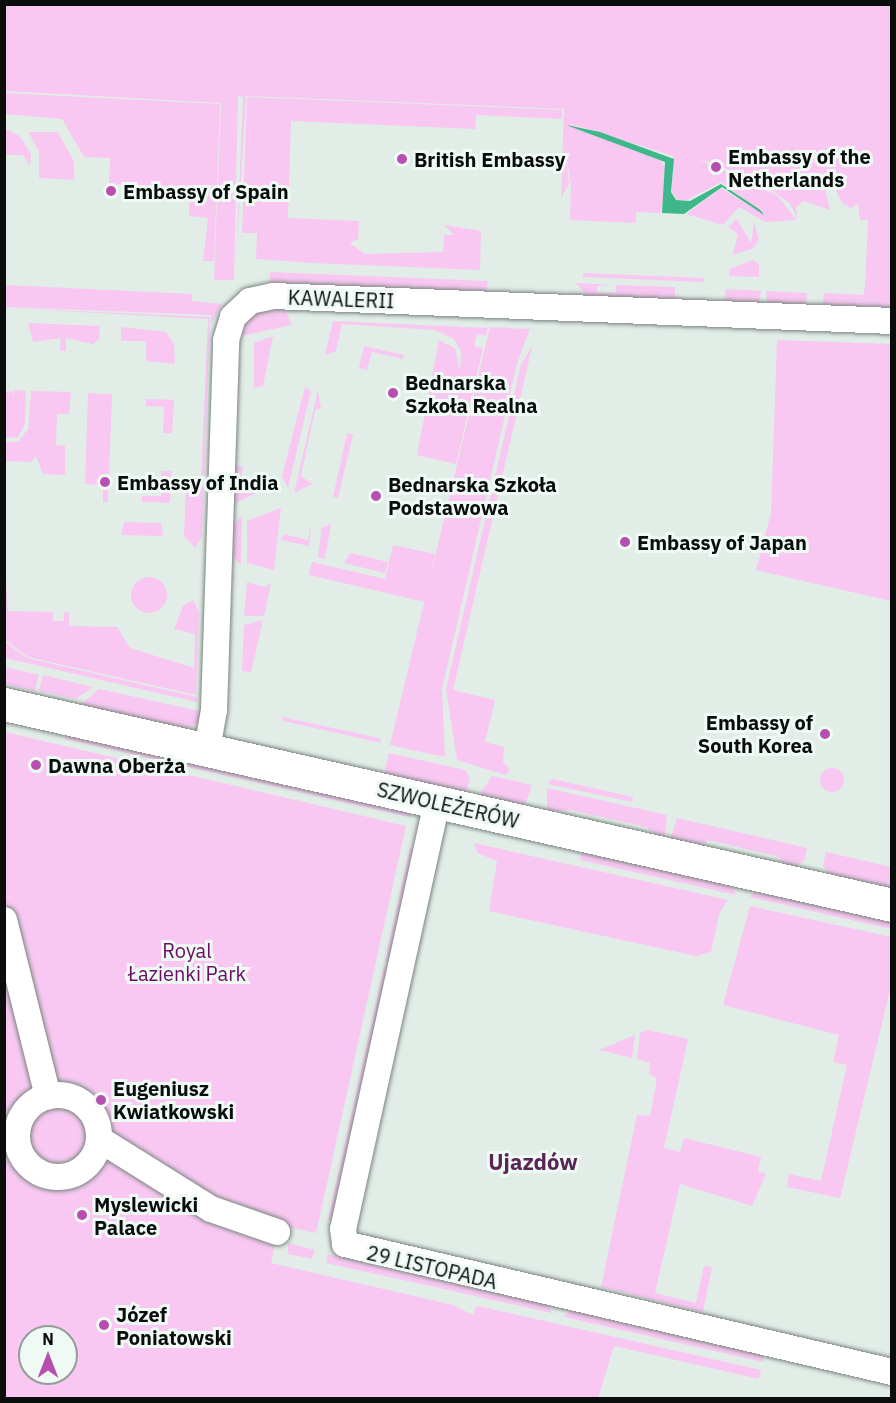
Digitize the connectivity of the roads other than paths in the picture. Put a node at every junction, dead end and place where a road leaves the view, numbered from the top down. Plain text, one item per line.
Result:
1 (891, 321) edge
2 (4, 704) edge
3 (207, 750) junction
4 (437, 802) junction
5 (891, 905) edge
6 (4, 920) edge
7 (48, 1097) junction
8 (99, 1139) junction
9 (10, 1147) edge
10 (277, 1232) dead end
11 (891, 1372) edge

1 - 3 street, KAWALERII
2 - 3 street, SZWOLEŻERÓW
3 - 4 street, SZWOLEŻERÓW
4 - 5 street, SZWOLEŻERÓW
4 - 11 street, 29 LISTOPADA
6 - 7 street
7 - 8 street
7 - 9 street
8 - 9 street
8 - 10 street

